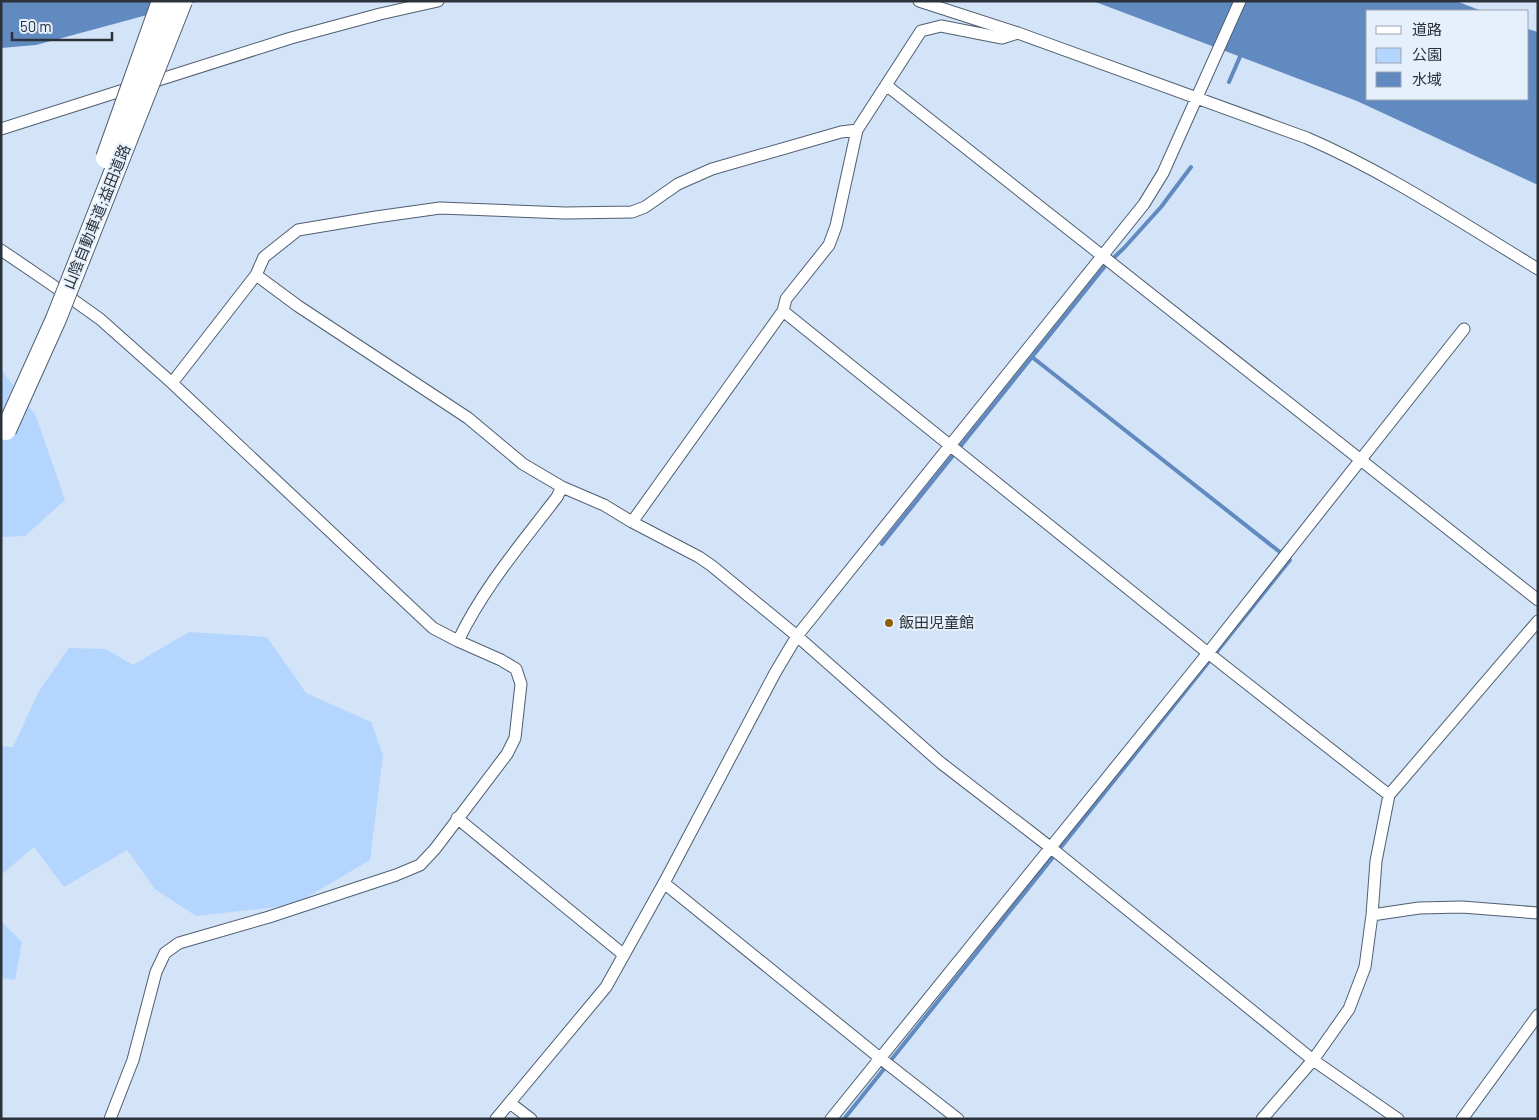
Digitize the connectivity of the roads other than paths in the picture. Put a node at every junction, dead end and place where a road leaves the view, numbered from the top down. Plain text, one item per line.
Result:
1 (162, 1) edge
2 (173, 1) edge
3 (182, 1) edge
4 (438, 1) edge
5 (919, 1) edge
6 (1240, 1) edge
7 (1018, 33) junction
8 (886, 85) junction
9 (1197, 99) junction
10 (1, 129) edge
11 (857, 130) junction
12 (82, 226) junction
13 (1, 250) edge
14 (1102, 256) junction
15 (1538, 269) edge
16 (256, 275) junction
17 (783, 310) junction
18 (1464, 329) dead end
19 (172, 383) junction
20 (4, 423) edge
21 (949, 445) junction
22 (1361, 460) junction
23 (562, 486) junction
24 (632, 522) junction
25 (1538, 600) edge
26 (1538, 621) edge
27 (797, 636) junction
28 (458, 641) junction
29 (1208, 653) junction
30 (1389, 795) junction
31 (457, 818) junction
32 (1050, 847) junction
33 (664, 883) junction
34 (1538, 913) edge
35 (1372, 915) junction
36 (624, 955) junction
37 (1538, 1015) edge
38 (880, 1058) junction
39 (1313, 1060) junction
40 (510, 1103) junction
41 (110, 1119) edge
42 (496, 1119) edge
43 (531, 1119) edge
44 (831, 1119) edge
45 (958, 1119) edge
46 (1262, 1119) edge
47 (1398, 1119) edge
48 (1462, 1119) edge

1 - 12 highway, bridge
2 - 12 highway, 山陰自動車道;益田道路, bridge
3 - 20 highway, 山陰自動車道;益田道路, bridge
4 - 10 street
5 - 7 street
6 - 9 street
7 - 8 street
7 - 9 street
8 - 11 street
8 - 14 street
9 - 14 street
9 - 15 street
11 - 16 street
11 - 17 street
12 - 20 highway, 山陰自動車道;益田道路
13 - 19 street
14 - 21 street
14 - 22 street
16 - 19 street
16 - 23 street
17 - 21 street
17 - 24 street
18 - 22 street
19 - 28 street
21 - 27 street
21 - 29 street
22 - 25 street
22 - 29 street
23 - 24 street
23 - 28 street
24 - 27 street
26 - 30 street
27 - 32 street
27 - 33 street
28 - 31 street
29 - 30 street
29 - 32 street
30 - 35 street
31 - 36 street
31 - 41 street
32 - 38 street
32 - 39 street
33 - 36 street
33 - 38 street
34 - 35 street
35 - 39 street
36 - 40 street
37 - 48 street
38 - 44 street
38 - 45 street
39 - 46 street
39 - 47 street
40 - 42 street
40 - 43 street

